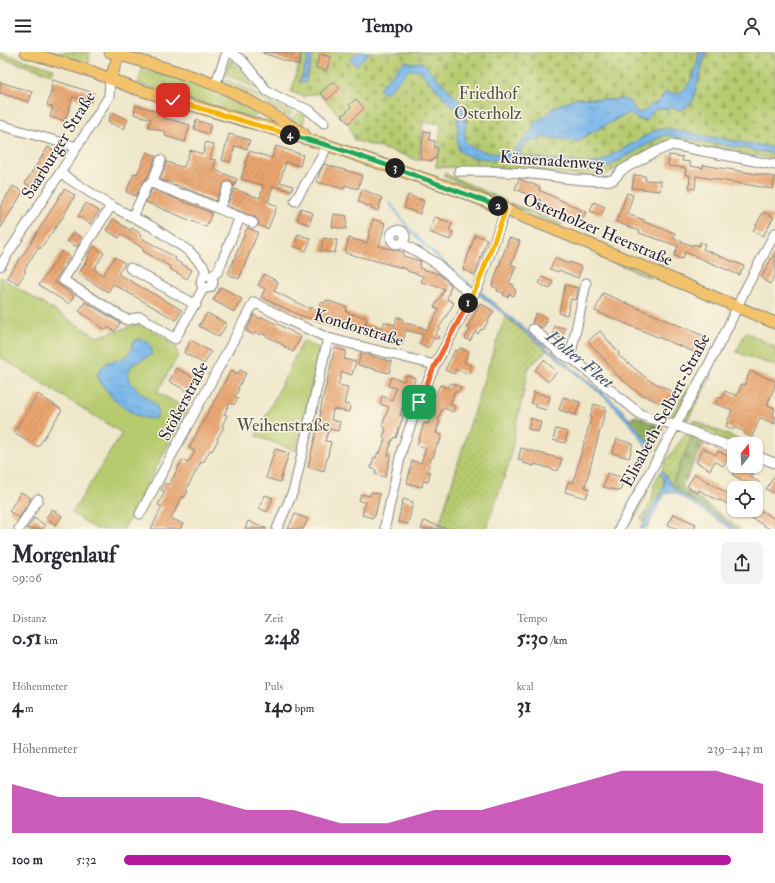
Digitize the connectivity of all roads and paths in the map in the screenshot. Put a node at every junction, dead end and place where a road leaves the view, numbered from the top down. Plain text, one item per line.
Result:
1 (26, 52) edge
2 (229, 52) edge
3 (115, 53) edge
4 (110, 79) junction
5 (215, 85) junction
6 (262, 108) junction
7 (324, 123) dead end
8 (252, 124) junction
9 (0, 125) edge
10 (282, 127) junction
11 (327, 145) junction
12 (77, 147) junction
13 (161, 160) dead end
14 (775, 165) edge
15 (459, 171) dead end
16 (60, 173) junction
17 (152, 183) junction
18 (228, 188) dead end
19 (295, 201) dead end
20 (111, 206) junction
21 (219, 209) junction
22 (506, 209) junction
23 (134, 217) junction
24 (240, 217) junction
25 (253, 223) dead end
26 (775, 232) edge
27 (402, 243) dead end
28 (0, 266) edge
29 (130, 268) dead end
30 (209, 277) junction
31 (586, 283) dead end
32 (472, 296) junction
33 (254, 302) joint
34 (196, 305) junction
35 (737, 306) junction
36 (775, 323) edge
37 (533, 329) dead end
38 (328, 338) junction
39 (570, 358) junction
40 (435, 365) junction
41 (675, 425) junction
42 (727, 445) edge
43 (763, 459) edge
44 (775, 463) edge
45 (38, 499) dead end
46 (140, 514) dead end
47 (19, 529) edge
48 (277, 529) edge
49 (386, 529) edge
50 (619, 529) edge

1 - 4 main road
2 - 5 street
2 - 7 street
3 - 4 main road
3 - 5 main road
4 - 8 main road
4 - 12 street, Saarburger Straße
5 - 6 main road
6 - 8 main road
6 - 10 main road
8 - 10 main road
9 - 12 street
10 - 11 main road, Osterholzer Heerstraße
11 - 19 street
11 - 22 main road, Osterholzer Heerstraße
12 - 16 street, Saarburger Straße
13 - 17 street
14 - 15 street, Kämenadenweg
16 - 20 street
16 - 28 street, Saarburger Straße
17 - 21 street
17 - 23 street
18 - 21 street
20 - 23 street
20 - 34 street
21 - 24 street
22 - 32 street
22 - 35 main road, Osterholzer Heerstraße
23 - 30 street
24 - 25 street
24 - 30 street
26 - 35 street, Elisabeth-Selbert-Straße
27 - 32 street
29 - 34 street
30 - 34 street
31 - 39 street
32 - 40 street
33 - 38 street, Kondorstraße
33 - 46 street, Stößerstraße
35 - 36 main road, Osterholzer Heerstraße
35 - 41 street, Elisabeth-Selbert-Straße
37 - 39 street
38 - 40 street, Kondorstraße
38 - 48 street
39 - 41 street
40 - 49 street
41 - 42 street
41 - 50 street, Elisabeth-Selbert-Straße
43 - 44 street
45 - 47 street

